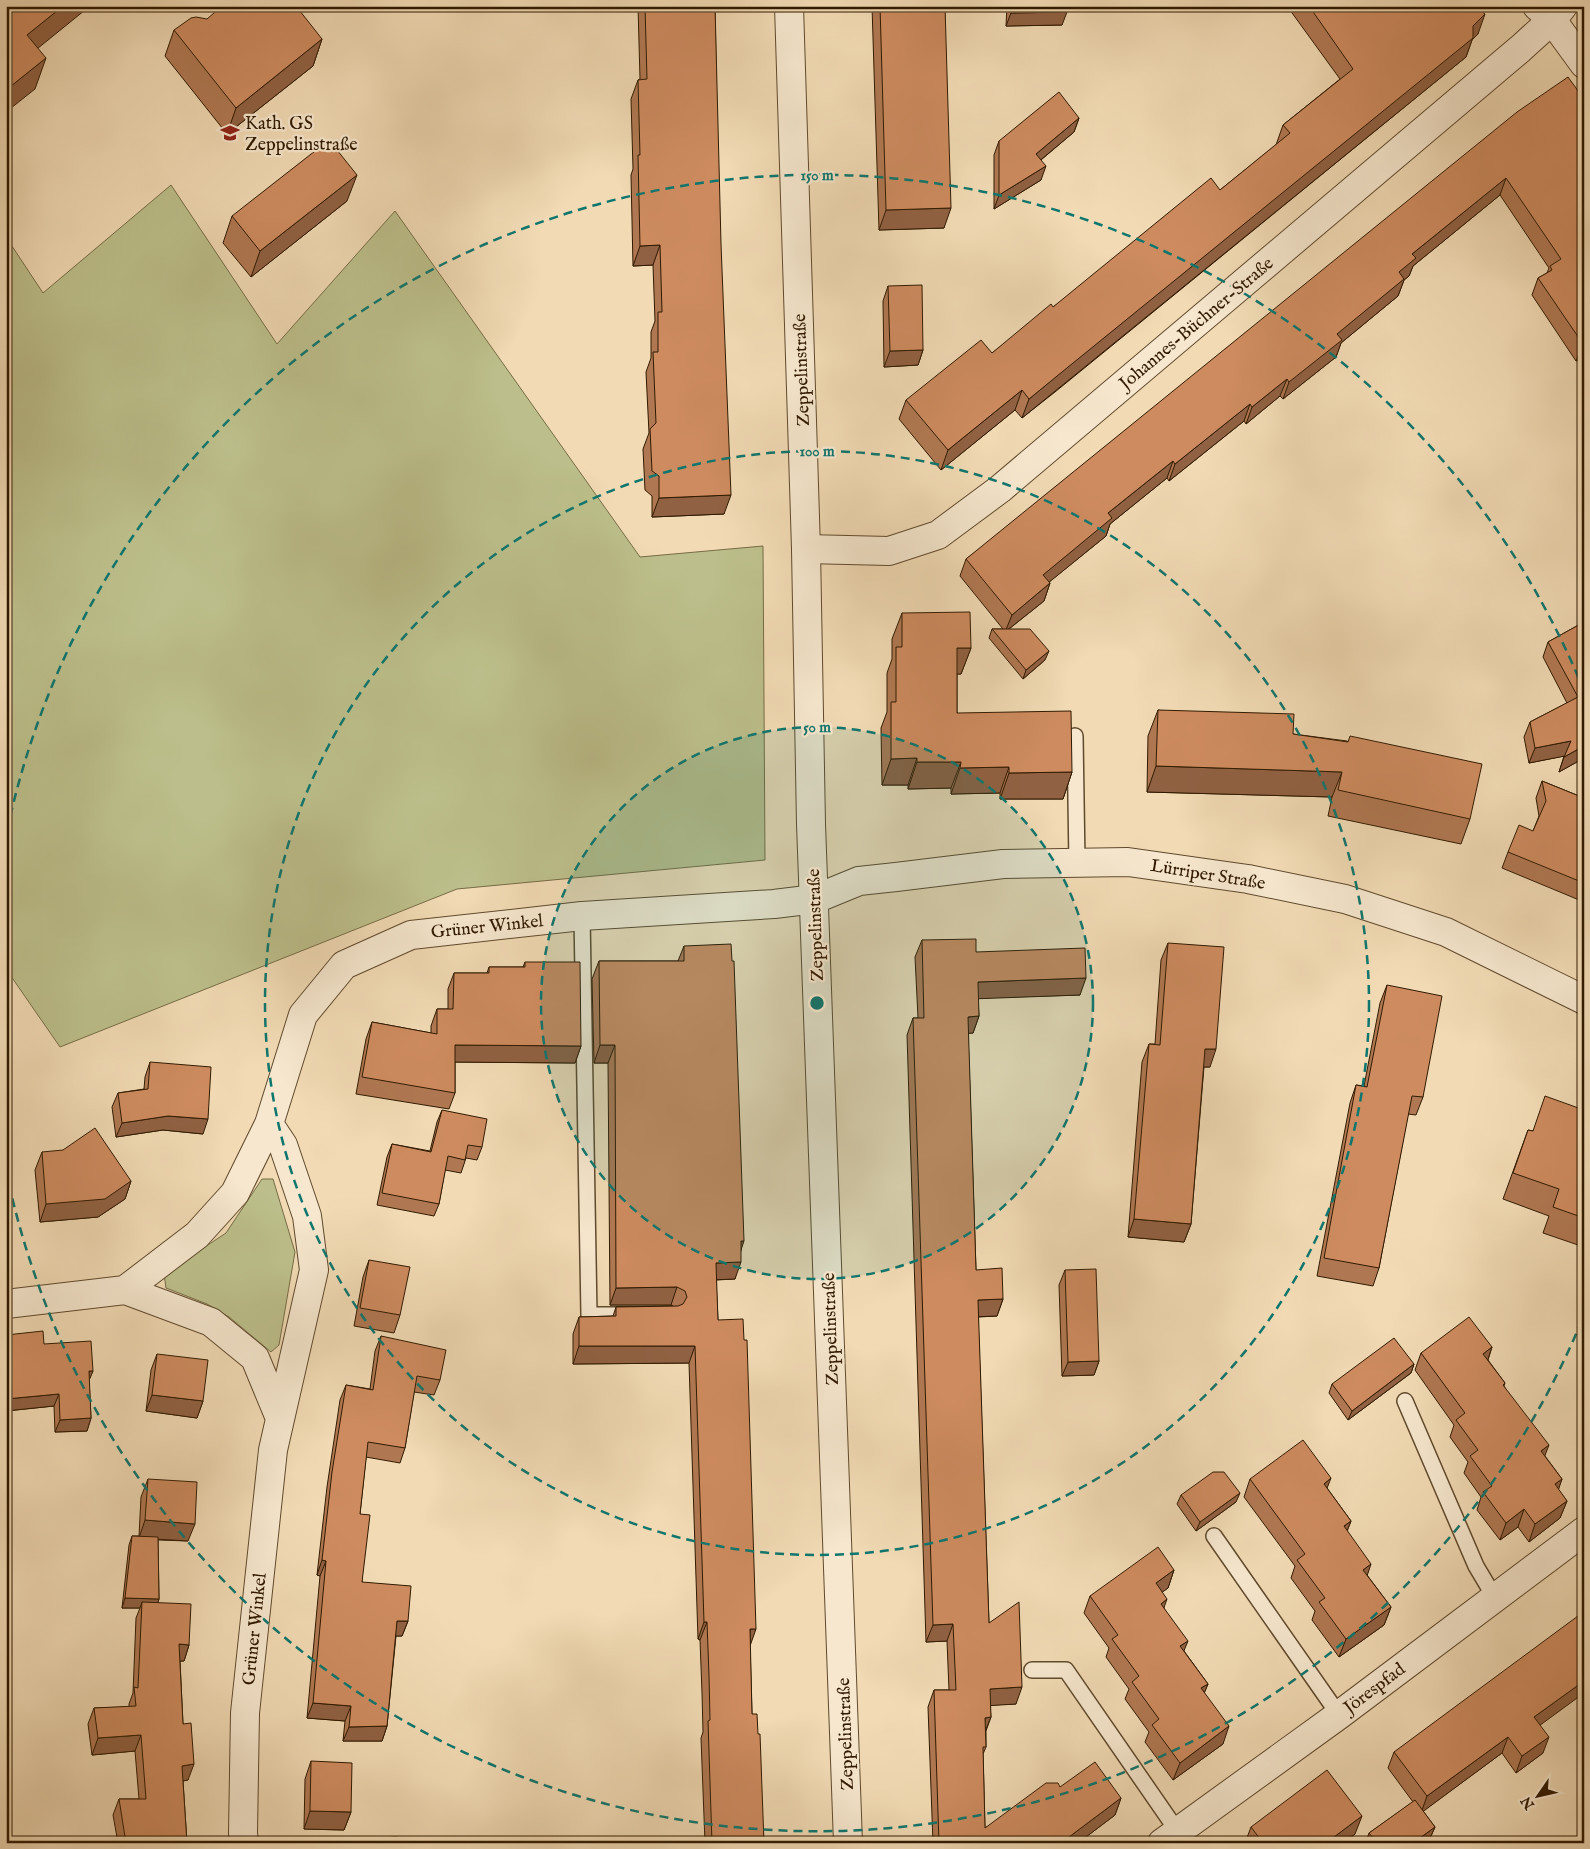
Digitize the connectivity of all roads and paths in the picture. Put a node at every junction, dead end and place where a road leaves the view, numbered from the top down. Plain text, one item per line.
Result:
1 (789, 6) edge
2 (1551, 11) edge
3 (1584, 64) edge
4 (806, 549) junction
5 (1075, 736) dead end
6 (1076, 862) junction
7 (815, 900) junction
8 (582, 916) junction
9 (1584, 1000) edge
10 (269, 1124) junction
11 (125, 1290) junction
12 (6, 1304) edge
13 (644, 1314) edge
14 (1405, 1400) dead end
15 (279, 1416) junction
16 (1584, 1531) edge
17 (1214, 1536) dead end
18 (1495, 1598) junction
19 (1032, 1670) dead end
20 (1339, 1715) junction
21 (1170, 1837) edge
22 (244, 1843) edge
23 (848, 1843) edge

1 - 4 street, Zeppelinstraße
2 - 3 street
2 - 4 street, Johannes-Büchner-Straße
4 - 7 street, Zeppelinstraße
5 - 6 lane
6 - 7 street, Lürriper Straße
6 - 9 street, Lürriper Straße
7 - 8 street, Grüner Winkel
7 - 23 street, Zeppelinstraße
8 - 10 street, Grüner Winkel
8 - 13 lane
10 - 11 street, Grüner Winkel
10 - 15 street, Grüner Winkel
11 - 12 street
11 - 15 street
14 - 18 lane
15 - 22 street, Grüner Winkel
16 - 18 street, Jörespfad
17 - 20 lane
18 - 20 street, Jörespfad
19 - 21 lane
20 - 21 street, Jörespfad

